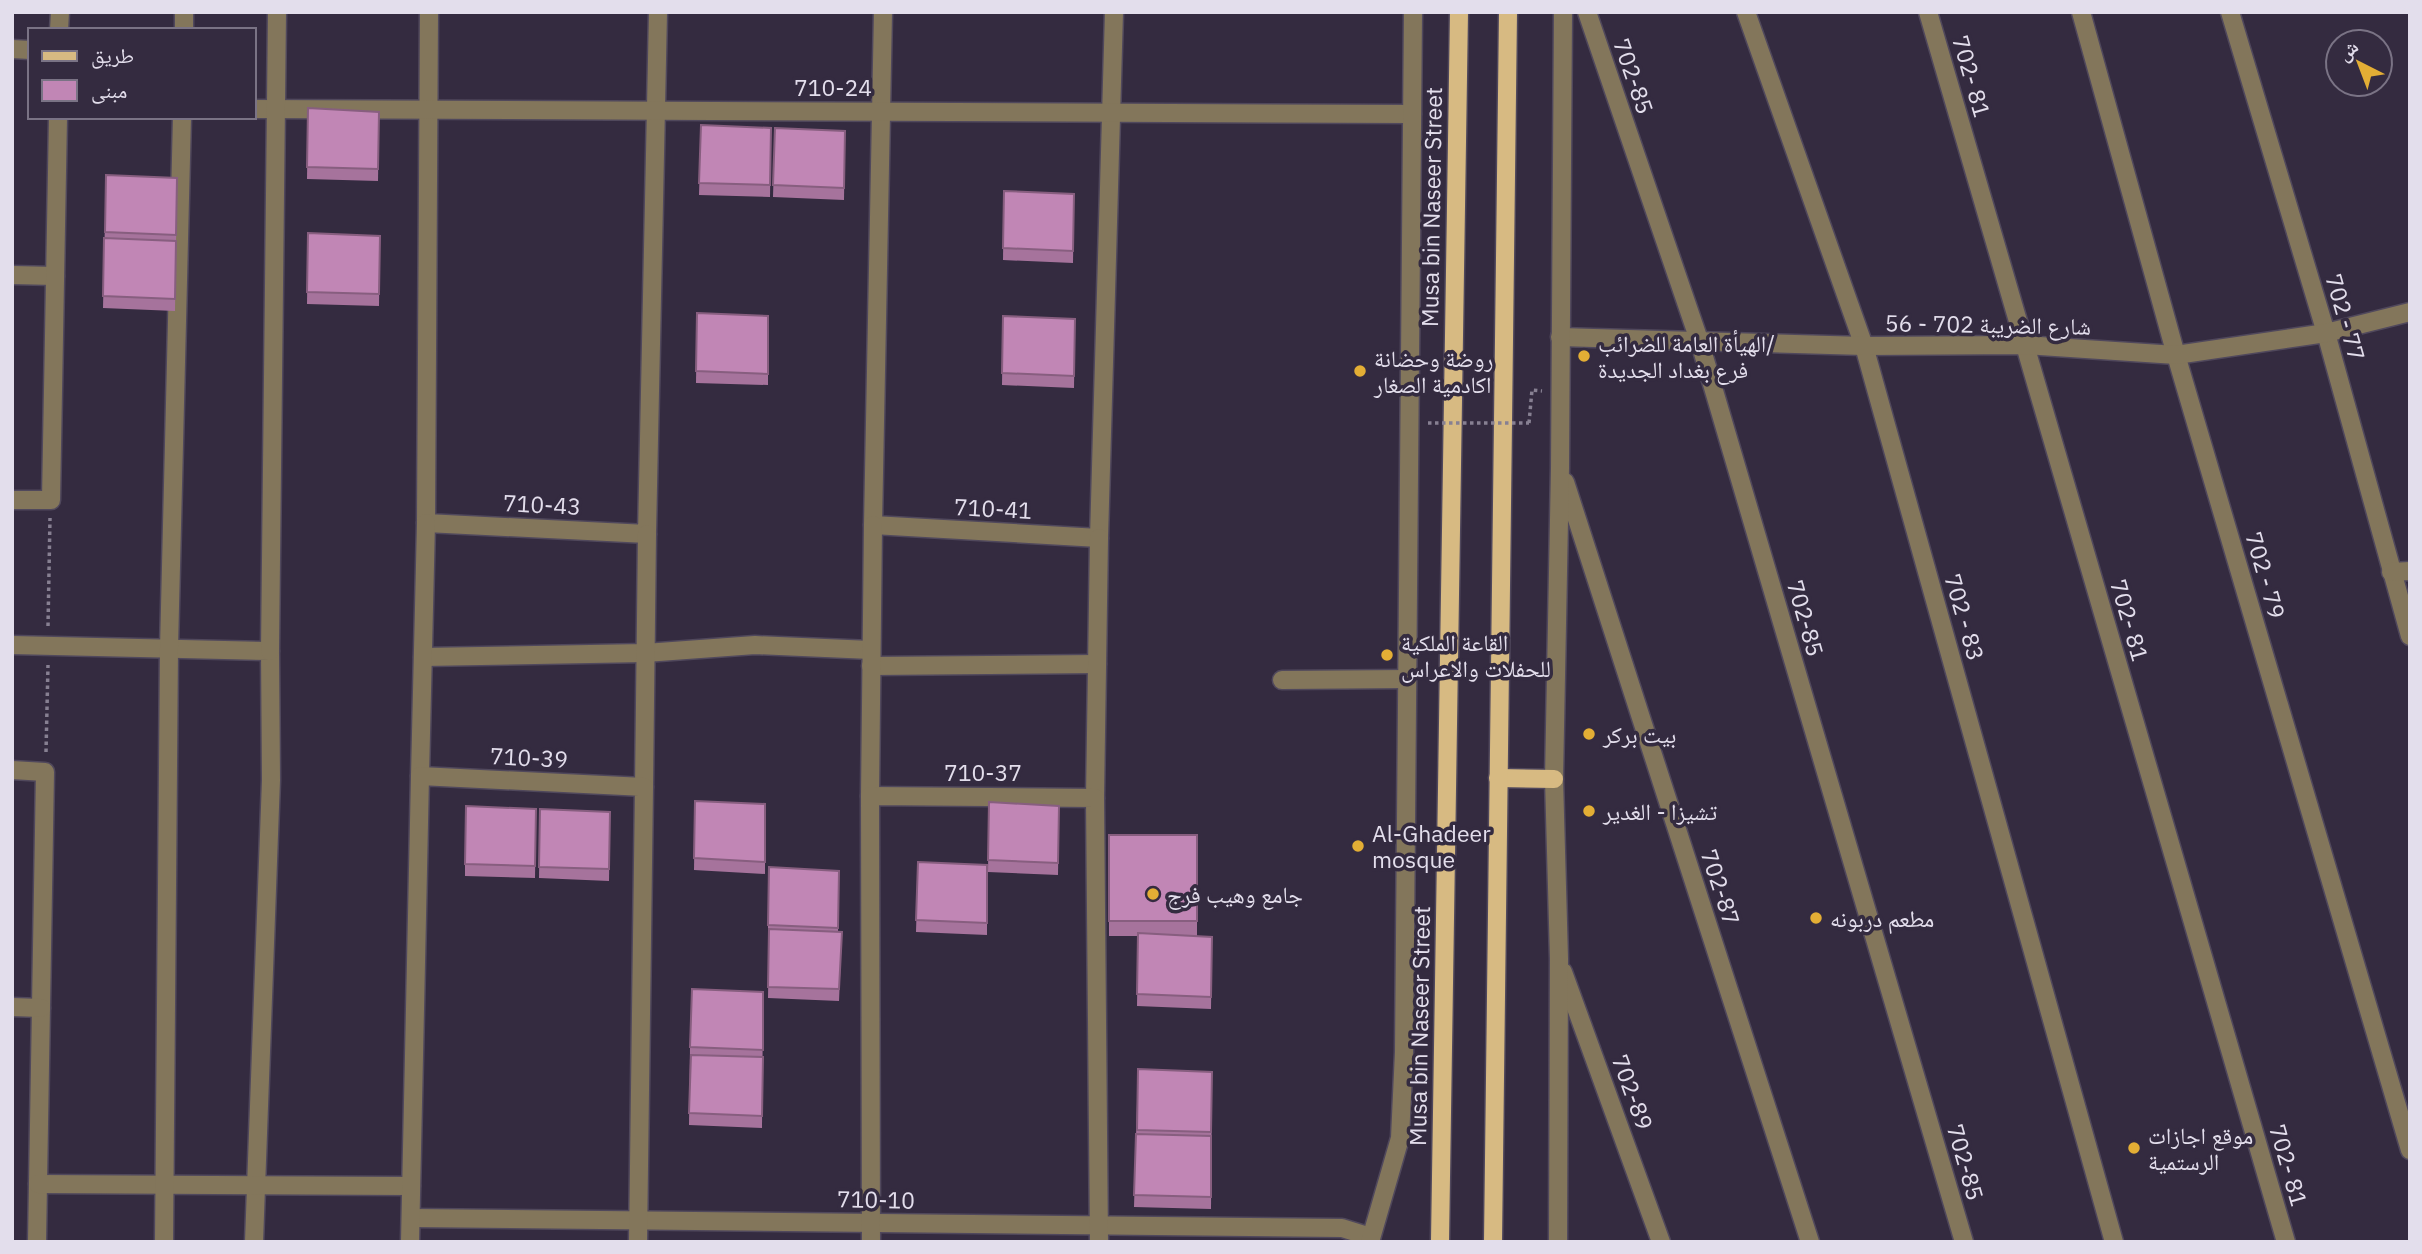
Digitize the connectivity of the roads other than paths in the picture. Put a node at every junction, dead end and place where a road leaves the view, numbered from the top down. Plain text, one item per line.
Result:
1 (277, 12) edge
2 (429, 12) edge
3 (658, 12) edge
4 (883, 12) edge
5 (1114, 12) edge
6 (1413, 12) edge
7 (1459, 12) edge
8 (1508, 12) edge
9 (1563, 12) edge
10 (1587, 12) edge
11 (1746, 12) edge
12 (1928, 12) edge
13 (2081, 12) edge
14 (2230, 12) edge
15 (256, 108) edge
16 (276, 109) junction
17 (428, 109) junction
18 (656, 111) junction
19 (881, 111) junction
20 (1112, 113) junction
21 (1412, 114) junction
22 (58, 119) edge
23 (182, 119) edge
24 (12, 275) edge
25 (55, 276) junction
26 (2410, 312) edge
27 (2326, 333) junction
28 (1560, 338) junction
29 (1700, 343) junction
30 (2024, 345) junction
31 (1864, 346) junction
32 (2176, 355) junction
33 (1560, 468) junction
34 (12, 500) edge
35 (426, 523) junction
36 (873, 525) junction
37 (647, 534) junction
38 (1099, 538) junction
39 (2410, 571) edge
40 (2391, 572) junction
41 (2410, 636) edge
42 (12, 645) edge
43 (169, 648) junction
44 (270, 651) junction
45 (645, 653) junction
46 (423, 657) junction
47 (871, 658) junction
48 (1097, 664) junction
49 (1407, 679) junction
50 (1282, 680) dead end
51 (12, 770) edge
52 (420, 776) junction
53 (1498, 778) junction
54 (1554, 779) junction
55 (644, 787) junction
56 (870, 796) junction
57 (1096, 798) junction
58 (1559, 958) junction
59 (12, 1007) edge
60 (41, 1008) junction
61 (2410, 1150) edge
62 (38, 1184) junction
63 (165, 1185) junction
64 (257, 1185) junction
65 (411, 1186) junction
66 (411, 1218) junction
67 (639, 1220) junction
68 (871, 1223) junction
69 (1099, 1234) edge
70 (1370, 1240) edge
71 (37, 1242) edge
72 (164, 1242) edge
73 (254, 1242) edge
74 (410, 1242) edge
75 (638, 1242) edge
76 (871, 1242) edge
77 (1440, 1242) edge
78 (1493, 1242) edge
79 (1558, 1242) edge
80 (1661, 1242) edge
81 (1810, 1242) edge
82 (1964, 1242) edge
83 (2114, 1242) edge
84 (2286, 1242) edge

1 - 16 street
2 - 17 street
3 - 18 street
4 - 19 street
5 - 20 street
6 - 21 street
7 - 77 main road, Musa bin Naseer Street
8 - 53 main road
9 - 28 street
10 - 29 street, 702-85
11 - 31 street, 702 - 83
12 - 30 street, 702- 81
13 - 32 street, 702 - 79
14 - 27 street, 702 - 77
15 - 16 street, 710-24
16 - 17 street, 710-24
16 - 44 street
17 - 18 street, 710-24
17 - 35 street
18 - 19 street, 710-24
18 - 37 street
19 - 20 street, 710-24
19 - 36 street
20 - 21 street, 710-24
20 - 38 street
21 - 49 street
22 - 25 street
23 - 43 street
24 - 25 street
25 - 34 street
26 - 27 street, شارع الضريبة 702 - 56
27 - 32 street, شارع الضريبة 702 - 56
27 - 40 street, 702 - 77
28 - 29 street, شارع الضريبة 702 - 56
28 - 33 street
29 - 31 street, شارع الضريبة 702 - 56
29 - 82 street, 702-85
30 - 31 street, شارع الضريبة 702 - 56
30 - 32 street, شارع الضريبة 702 - 56
30 - 84 street, 702- 81
31 - 83 street, 702 - 83
32 - 61 street, 702 - 79
33 - 54 street
33 - 81 street, 702-87
35 - 37 street, 710-43
35 - 46 street
36 - 38 street, 710-41
36 - 47 street
37 - 45 street
38 - 48 street
39 - 40 street
40 - 41 street, 702 - 77
42 - 43 street
43 - 44 street
43 - 63 street
44 - 64 street
45 - 46 street
45 - 47 street
45 - 55 street
46 - 52 street
47 - 48 street
47 - 56 street
48 - 57 street
49 - 50 street
49 - 70 street
51 - 60 street
52 - 55 street, 710-39
52 - 65 street
53 - 54 main road
53 - 78 main road
54 - 58 street
55 - 67 street
56 - 57 street, 710-37
56 - 68 street
57 - 69 street
58 - 79 street
58 - 80 street, 702-89
59 - 60 street
60 - 62 street
62 - 63 street
62 - 71 street
63 - 64 street
63 - 72 street
64 - 65 street
64 - 73 street
65 - 66 street
66 - 67 street, 710-10
66 - 74 street
67 - 68 street, 710-10
67 - 75 street
68 - 69 street, 710-10
68 - 76 street
69 - 70 street, 710-10

